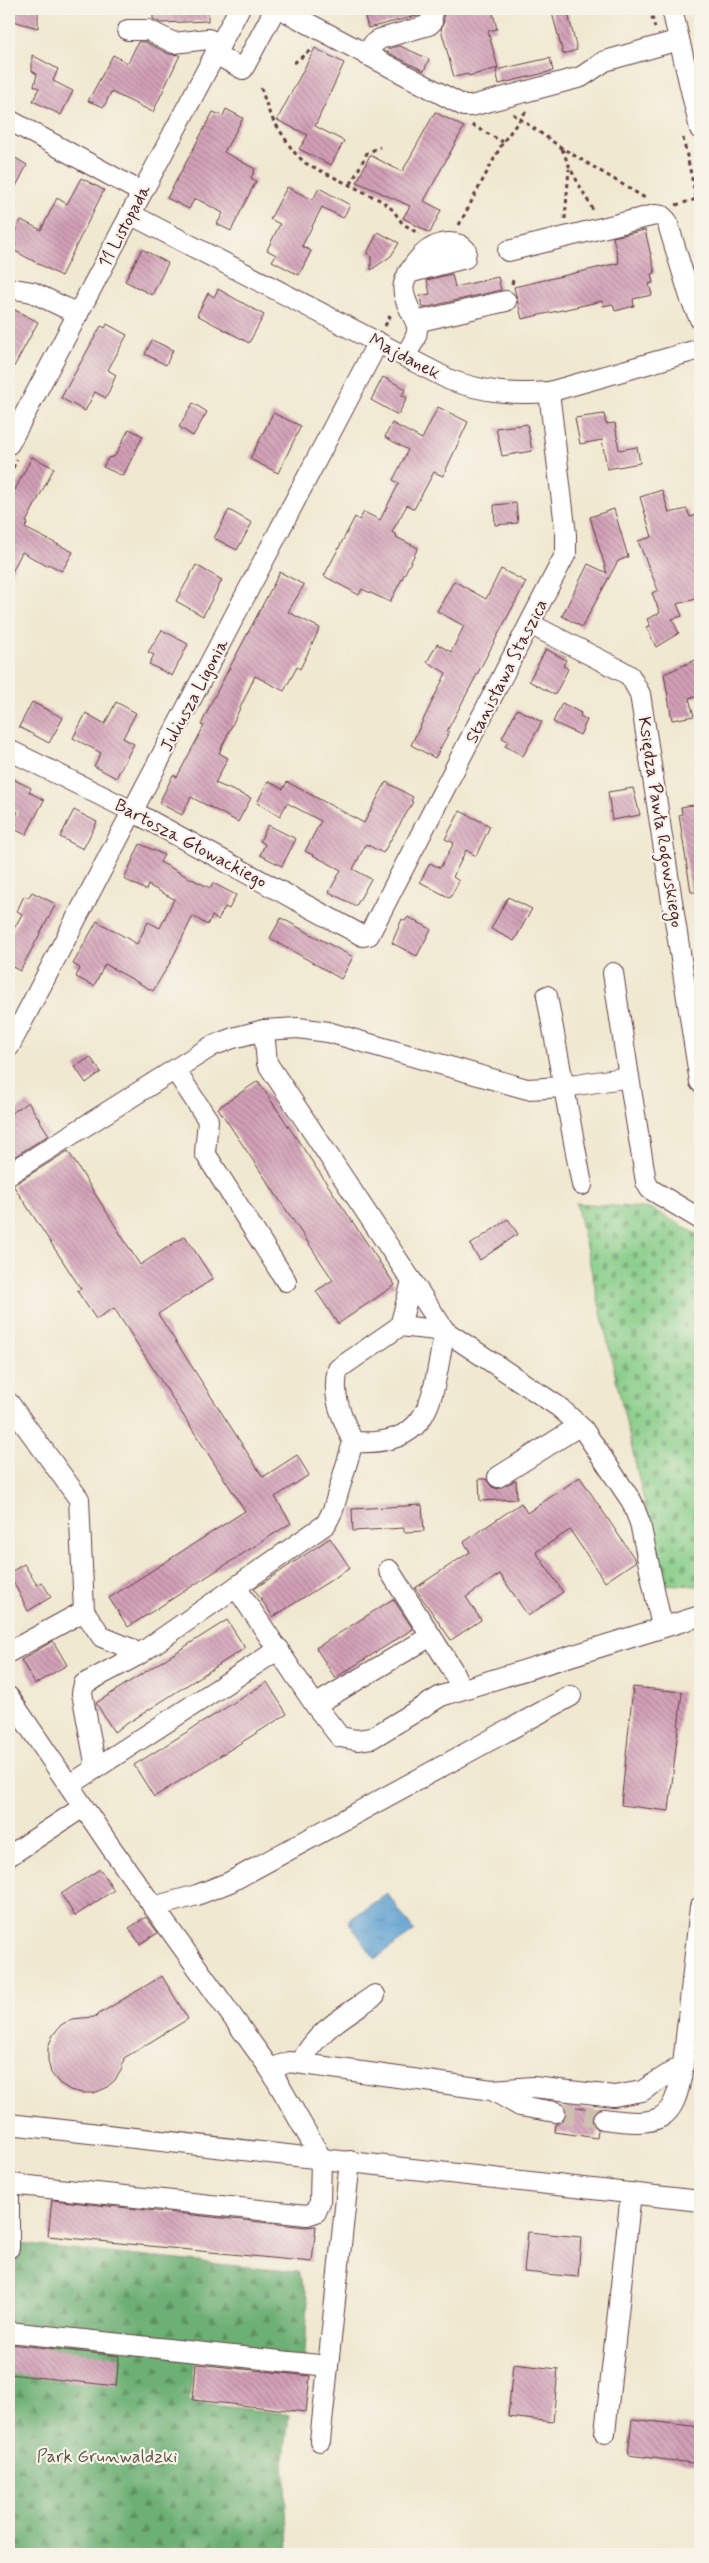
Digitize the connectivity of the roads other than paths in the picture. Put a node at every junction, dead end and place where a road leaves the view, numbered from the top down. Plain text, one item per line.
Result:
1 (239, 9) edge
2 (275, 9) edge
3 (280, 9) edge
4 (431, 9) edge
5 (672, 9) edge
6 (128, 30) dead end
7 (679, 40) junction
8 (218, 49) junction
9 (367, 56) junction
10 (9, 120) edge
11 (700, 129) edge
12 (141, 192) junction
13 (130, 214) junction
14 (508, 251) dead end
15 (408, 273) junction
16 (9, 288) edge
17 (506, 302) dead end
18 (78, 314) junction
19 (700, 319) edge
20 (416, 322) junction
21 (378, 342) junction
22 (700, 349) edge
23 (405, 356) junction
24 (549, 392) junction
25 (11, 435) edge
26 (530, 624) junction
27 (9, 750) edge
28 (132, 810) junction
29 (371, 932) joint
30 (613, 973) dead end
31 (547, 996) dead end
32 (264, 1030) junction
33 (9, 1048) edge
34 (175, 1070) junction
35 (629, 1077) junction
36 (700, 1082) edge
37 (564, 1087) junction
38 (9, 1174) edge
39 (582, 1184) dead end
40 (700, 1219) edge
41 (286, 1281) dead end
42 (412, 1281) junction
43 (400, 1326) junction
44 (445, 1331) junction
45 (9, 1404) edge
46 (579, 1426) junction
47 (353, 1442) junction
48 (498, 1477) dead end
49 (390, 1570) dead end
50 (236, 1587) junction
51 (84, 1611) junction
52 (700, 1616) edge
53 (662, 1626) junction
54 (431, 1636) junction
55 (279, 1649) junction
56 (9, 1652) edge
57 (138, 1655) junction
58 (461, 1689) junction
59 (571, 1696) dead end
60 (9, 1697) edge
61 (315, 1705) junction
62 (96, 1768) junction
63 (70, 1785) junction
64 (83, 1807) junction
65 (9, 1856) edge
66 (154, 1906) junction
67 (700, 1907) edge
68 (375, 1995) dead end
69 (301, 2063) junction
70 (683, 2065) junction
71 (270, 2069) junction
72 (492, 2090) junction
73 (554, 2112) tunnel mouth
74 (603, 2119) tunnel mouth
75 (9, 2124) edge
76 (320, 2158) junction
77 (350, 2161) junction
78 (10, 2183) edge
79 (631, 2193) junction
80 (700, 2201) edge
81 (9, 2248) edge
82 (9, 2332) edge
83 (328, 2366) junction
84 (605, 2433) dead end
85 (320, 2441) dead end

1 - 8 street, 11 Listopada
2 - 8 street
3 - 9 street
4 - 9 street
5 - 7 street
6 - 8 street
7 - 9 street
7 - 11 street
8 - 12 street, 11 Listopada
10 - 12 street
12 - 13 street, 11 Listopada
13 - 18 street, 11 Listopada
13 - 21 street, Majdanek
14 - 19 street
15 - 15 street
15 - 20 street
16 - 18 street
17 - 20 street
18 - 25 street, 11 Listopada
20 - 23 street
21 - 23 street, Majdanek
21 - 28 street, Juliusza Ligonia
22 - 24 street, Majdanek
23 - 24 street, Majdanek
24 - 26 street, Stanisława Staszica
26 - 29 street, Stanisława Staszica
26 - 36 street, Księdza Pawła Rogowskiego
27 - 28 street, Bartosza Głowackiego
28 - 29 street, Bartosza Głowackiego
28 - 33 street, Juliusza Ligonia
30 - 35 street
31 - 37 street
32 - 34 street
32 - 37 street
32 - 42 street
34 - 38 street
34 - 41 street
35 - 37 street
35 - 40 street
37 - 39 street
42 - 43 street
42 - 44 street
43 - 44 street
43 - 47 street
44 - 46 street
44 - 47 street
45 - 51 street
46 - 48 street
46 - 53 street
47 - 50 street
49 - 54 street
50 - 55 street
50 - 57 street
51 - 56 street
51 - 57 street
52 - 53 street
53 - 58 street
54 - 58 street
54 - 61 street
55 - 61 street
55 - 62 street
57 - 62 street
58 - 61 street
59 - 66 street
60 - 63 street
62 - 63 street
63 - 64 street
64 - 65 street
64 - 66 street
66 - 71 street
67 - 70 street
68 - 69 street
69 - 71 street
69 - 72 street
70 - 72 street
70 - 74 street
71 - 76 street
72 - 73 street
75 - 76 street
76 - 77 street
76 - 78 street
77 - 79 street
77 - 83 street
78 - 81 street
79 - 80 street
79 - 84 street
82 - 83 street
83 - 85 street

